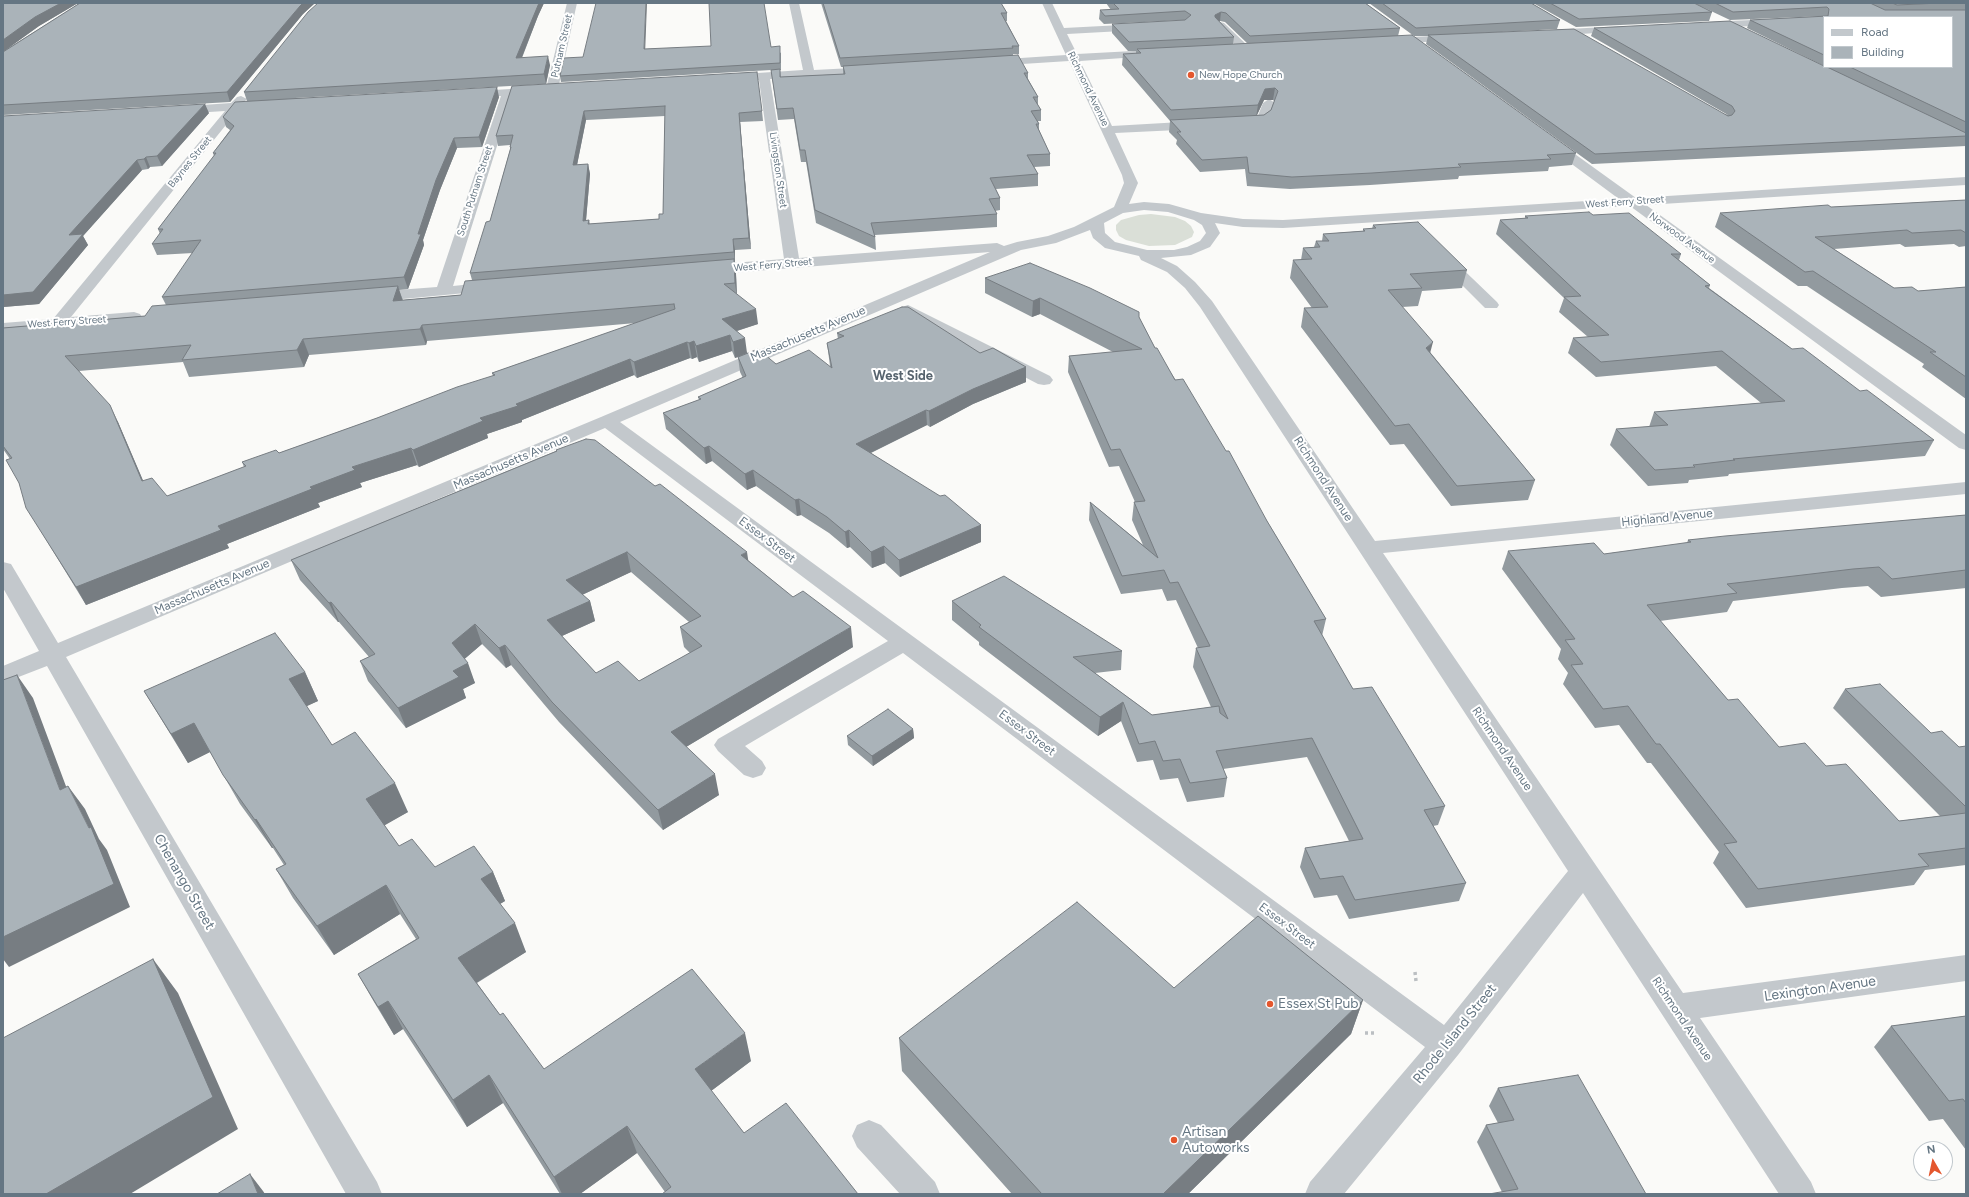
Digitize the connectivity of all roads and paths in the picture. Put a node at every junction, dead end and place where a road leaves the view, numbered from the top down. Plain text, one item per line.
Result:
1 (572, 3) edge
2 (794, 3) edge
3 (1047, 3) edge
4 (1708, 15) edge
5 (1823, 20) edge
6 (1558, 23) edge
7 (1727, 24) junction
8 (1220, 26) edge
9 (1392, 26) edge
10 (1691, 26) edge
11 (1150, 27) edge
12 (1636, 29) edge
13 (1061, 31) junction
14 (1573, 32) junction
15 (1542, 34) edge
16 (1751, 36) edge
17 (1471, 37) edge
18 (1412, 40) junction
19 (1373, 42) edge
20 (1590, 42) edge
21 (1228, 49) edge
22 (1165, 53) edge
23 (1429, 53) edge
24 (1072, 58) junction
25 (980, 63) edge
26 (887, 69) edge
27 (809, 74) junction
28 (764, 76) junction
29 (717, 79) edge
30 (249, 89) edge
31 (508, 92) junction
32 (454, 95) edge
33 (1269, 103) edge
34 (275, 104) edge
35 (235, 106) junction
36 (168, 110) edge
37 (1230, 123) edge
38 (1215, 124) edge
39 (1108, 130) junction
40 (1541, 135) edge
41 (1129, 175) junction
42 (1966, 181) edge
43 (1632, 202) junction
44 (1169, 208) junction
45 (1120, 209) junction
46 (1402, 216) junction
47 (1199, 217) junction
48 (1097, 222) junction
49 (1283, 224) junction
50 (1414, 229) edge
51 (1211, 238) junction
52 (1110, 245) junction
53 (1430, 245) edge
54 (1017, 246) junction
55 (1197, 249) junction
56 (1136, 253) junction
57 (792, 263) junction
58 (689, 271) edge
59 (506, 286) edge
60 (443, 291) junction
61 (355, 299) edge
62 (887, 300) junction
63 (1206, 304) junction
64 (1491, 305) dead end
65 (150, 316) edge
66 (58, 323) junction
67 (3, 328) edge
68 (1044, 380) dead end
69 (607, 421) junction
70 (1966, 444) edge
71 (1966, 488) edge
72 (1369, 548) junction
73 (3, 569) edge
74 (904, 642) junction
75 (52, 654) junction
76 (3, 675) edge
77 (753, 768) dead end
78 (1584, 871) junction
79 (1966, 968) edge
80 (1675, 1008) junction
81 (1447, 1045) junction
82 (869, 1136) dead end
83 (366, 1194) edge
84 (923, 1194) edge
85 (1322, 1194) edge
86 (1799, 1194) edge

1 - 31 street, Putnam Street
2 - 27 street
3 - 13 street, Richmond Avenue
4 - 7 street
5 - 7 street
6 - 14 street
7 - 10 street
7 - 16 street
8 - 21 street
9 - 18 street
11 - 13 street
12 - 14 street
13 - 24 street, Richmond Avenue
14 - 15 street
14 - 20 street
17 - 18 street
18 - 19 street
18 - 23 street
22 - 24 street
24 - 25 street
24 - 39 street, Richmond Avenue
26 - 27 street
27 - 28 street
28 - 29 street
28 - 57 street, Livingston Street
30 - 35 street, Baynes Street
31 - 32 street
31 - 60 street, South Putnam Street
33 - 37 street
34 - 35 street
35 - 36 street
35 - 66 street, Baynes Street
38 - 39 street
39 - 41 street, Richmond Avenue
40 - 43 street, Norwood Avenue
41 - 44 street, Richmond Avenue
41 - 45 street
42 - 43 street, West Ferry Street
43 - 46 street, West Ferry Street
43 - 70 street, Norwood Avenue
44 - 45 street
44 - 47 street, West Ferry Street
45 - 48 street, West Ferry Street
46 - 49 street, West Ferry Street
46 - 50 street
47 - 49 street, West Ferry Street
47 - 51 street
48 - 52 street
48 - 54 street, West Ferry Street
49 - 51 street, West Ferry Street
51 - 55 street
52 - 54 street, West Ferry Street
52 - 56 street
53 - 64 street
54 - 57 street, West Ferry Street
54 - 62 street, Massachusetts Avenue
55 - 56 street
55 - 63 street, Richmond Avenue
56 - 63 street, Richmond Avenue
57 - 58 street, West Ferry Street
59 - 60 street
60 - 61 street
62 - 68 street
62 - 69 street, Massachusetts Avenue
63 - 72 street, Richmond Avenue
65 - 66 street, West Ferry Street
66 - 67 street, West Ferry Street
69 - 74 street, Essex Street
69 - 75 street, Massachusetts Avenue
71 - 72 street, Highland Avenue
72 - 78 street, Richmond Avenue
73 - 75 street, Chenango Street
74 - 77 street
74 - 81 street, Essex Street
75 - 76 street, Massachusetts Avenue
75 - 83 street, Chenango Street
78 - 80 street, Richmond Avenue
78 - 81 street, Rhode Island Street
79 - 80 street, Lexington Avenue
80 - 86 street, Richmond Avenue
81 - 85 street, Rhode Island Street
82 - 84 street

